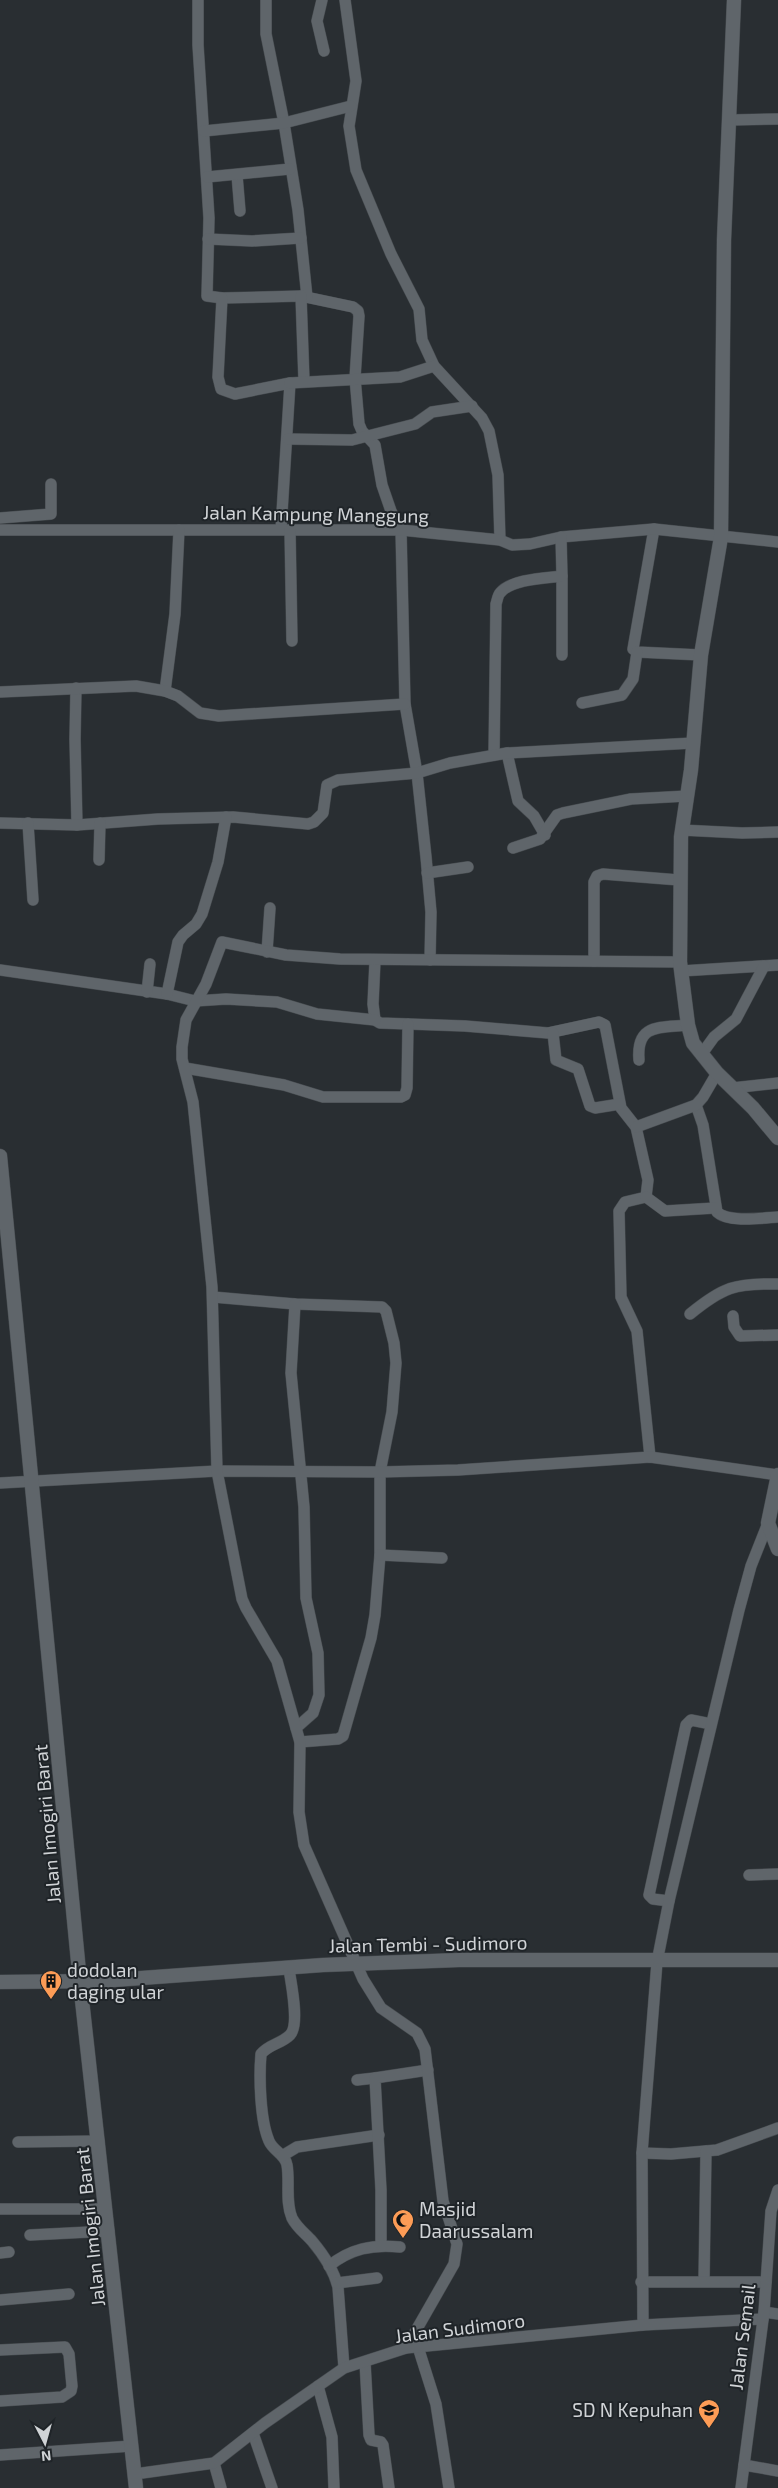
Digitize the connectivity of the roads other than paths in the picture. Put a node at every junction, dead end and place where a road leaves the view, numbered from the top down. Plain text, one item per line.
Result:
1 (198, 0) edge
2 (266, 0) edge
3 (322, 0) edge
4 (345, 0) edge
5 (734, 0) edge
6 (324, 52) dead end
7 (351, 106) junction
8 (731, 120) junction
9 (778, 120) edge
10 (284, 123) junction
11 (204, 131) junction
12 (290, 169) junction
13 (237, 174) junction
14 (207, 178) junction
15 (240, 210) dead end
16 (300, 238) junction
17 (208, 239) junction
18 (304, 296) junction
19 (222, 298) junction
20 (434, 366) junction
21 (355, 378) junction
22 (304, 381) junction
23 (290, 383) junction
24 (472, 406) junction
25 (367, 436) junction
26 (288, 439) junction
27 (51, 484) dead end
28 (51, 514) junction
29 (0, 518) edge
30 (654, 529) junction
31 (0, 530) edge
32 (53, 530) junction
33 (179, 530) junction
34 (286, 530) junction
35 (401, 530) junction
36 (721, 536) junction
37 (561, 537) junction
38 (500, 540) junction
39 (778, 542) edge
40 (562, 576) junction
41 (292, 640) dead end
42 (637, 652) junction
43 (562, 655) dead end
44 (701, 655) junction
45 (76, 688) junction
46 (165, 690) junction
47 (0, 692) edge
48 (582, 703) dead end
49 (405, 704) junction
50 (692, 743) junction
51 (507, 753) junction
52 (494, 755) junction
53 (416, 774) junction
54 (687, 796) junction
55 (226, 817) junction
56 (28, 823) junction
57 (100, 823) junction
58 (0, 824) edge
59 (77, 825) junction
60 (682, 830) junction
61 (778, 832) edge
62 (545, 835) junction
63 (513, 848) dead end
64 (99, 860) dead end
65 (468, 867) dead end
66 (427, 873) junction
67 (679, 880) junction
68 (33, 900) dead end
69 (270, 908) dead end
70 (267, 952) junction
71 (430, 960) junction
72 (594, 960) junction
73 (374, 961) junction
74 (150, 964) dead end
75 (778, 965) edge
76 (764, 966) junction
77 (681, 967) junction
78 (0, 970) edge
79 (147, 992) junction
80 (168, 994) junction
81 (195, 1001) junction
82 (375, 1020) junction
83 (408, 1024) junction
84 (688, 1025) junction
85 (553, 1033) junction
86 (701, 1054) junction
87 (639, 1060) dead end
88 (185, 1068) junction
89 (717, 1073) junction
90 (778, 1083) edge
91 (732, 1088) junction
92 (620, 1104) junction
93 (696, 1105) junction
94 (636, 1127) junction
95 (778, 1138) edge
96 (0, 1156) edge
97 (646, 1197) junction
98 (715, 1208) junction
99 (778, 1217) edge
100 (778, 1284) edge
101 (213, 1297) junction
102 (296, 1304) junction
103 (690, 1314) dead end
104 (733, 1316) dead end
105 (778, 1335) edge
106 (650, 1457) junction
107 (217, 1471) junction
108 (301, 1471) junction
109 (380, 1472) junction
110 (778, 1475) edge
111 (30, 1481) junction
112 (0, 1483) edge
113 (768, 1522) junction
114 (778, 1549) edge
115 (380, 1555) junction
116 (442, 1558) dead end
117 (711, 1724) junction
118 (296, 1728) junction
119 (300, 1742) junction
120 (778, 1874) edge
121 (749, 1875) dead end
122 (669, 1901) junction
123 (778, 1960) edge
124 (657, 1962) junction
125 (357, 1963) junction
126 (289, 1969) junction
127 (0, 1982) edge
128 (80, 1982) junction
129 (428, 2070) junction
130 (375, 2078) junction
131 (357, 2080) dead end
132 (778, 2128) edge
133 (379, 2135) junction
134 (99, 2141) junction
135 (18, 2142) dead end
136 (706, 2151) junction
137 (642, 2153) junction
138 (282, 2156) junction
139 (778, 2190) edge
140 (0, 2209) edge
141 (106, 2210) junction
142 (109, 2231) junction
143 (30, 2235) dead end
144 (774, 2235) edge
145 (381, 2245) junction
146 (400, 2247) dead end
147 (329, 2266) junction
148 (377, 2278) dead end
149 (704, 2281) junction
150 (641, 2282) junction
151 (766, 2282) junction
152 (337, 2283) junction
153 (69, 2294) dead end
154 (0, 2300) edge
155 (778, 2314) edge
156 (764, 2316) junction
157 (643, 2325) junction
158 (418, 2347) junction
159 (406, 2348) junction
160 (0, 2350) edge
161 (365, 2362) junction
162 (344, 2368) junction
163 (318, 2386) junction
164 (0, 2401) edge
165 (252, 2433) junction
166 (132, 2446) junction
167 (0, 2456) edge
168 (214, 2463) junction
169 (744, 2465) junction
170 (778, 2472) edge
171 (135, 2481) edge
172 (221, 2488) edge
173 (272, 2488) edge
174 (334, 2488) edge
175 (389, 2488) edge
176 (448, 2488) edge
177 (741, 2488) edge

1 - 11 street
2 - 10 street
3 - 6 street
4 - 7 street
5 - 8 main road
7 - 10 street
7 - 20 street
8 - 9 street
8 - 36 main road
10 - 11 street
10 - 12 street
11 - 14 street
12 - 13 street
12 - 16 street
13 - 14 street
13 - 15 street
14 - 17 street
16 - 17 street
16 - 18 street
17 - 19 street
18 - 19 street
18 - 21 street
18 - 22 street
19 - 23 street
20 - 21 street
20 - 24 street
21 - 22 street
21 - 25 street
22 - 23 street
23 - 26 street
24 - 25 street
24 - 38 street
25 - 26 street
25 - 35 street
26 - 34 street
27 - 28 street
28 - 29 street
28 - 32 street
30 - 36 street, Jalan Kampung Manggung
30 - 37 street, Jalan Kampung Manggung
30 - 42 street
31 - 32 street, Jalan Kampung Manggung
32 - 33 street, Jalan Kampung Manggung
33 - 34 street, Jalan Kampung Manggung
33 - 46 street
34 - 35 street, Jalan Kampung Manggung
34 - 41 street
35 - 38 street, Jalan Kampung Manggung
35 - 49 street
36 - 39 street, Jalan Kampung Manggung
36 - 44 main road
37 - 38 street, Jalan Kampung Manggung
37 - 40 street
40 - 43 street
40 - 52 street
42 - 44 street
42 - 48 street
44 - 50 main road
45 - 46 street
45 - 47 street
45 - 59 street
46 - 49 street
49 - 53 street
50 - 51 street
50 - 54 main road
51 - 52 street
51 - 62 street
52 - 53 street
53 - 55 street
53 - 66 street
54 - 60 main road
54 - 62 street
55 - 57 street
55 - 80 street
56 - 58 street
56 - 59 street
56 - 68 street
57 - 59 street
57 - 64 street
60 - 61 street
60 - 67 main road
62 - 63 street
65 - 66 street
66 - 71 street
67 - 72 street
67 - 77 main road
69 - 70 street
70 - 73 street
70 - 81 street
71 - 72 street
71 - 73 street
72 - 77 street
73 - 82 street
74 - 79 street
75 - 76 street
76 - 77 street
76 - 86 street
77 - 84 main road
78 - 79 street
79 - 80 street
80 - 81 street
81 - 82 street
81 - 88 street
82 - 83 street
83 - 85 street
83 - 88 street
84 - 86 main road
84 - 87 street
85 - 92 street
85 - 92 street
86 - 89 main road
88 - 101 street
89 - 91 main road
89 - 93 street
90 - 91 street
91 - 95 main road
92 - 94 street
93 - 94 street
93 - 98 street
94 - 97 street
96 - 111 main road, Jalan Imogiri Barat
97 - 98 street
97 - 106 street
98 - 99 street
100 - 103 street
101 - 102 street
101 - 107 street
102 - 108 street
102 - 109 street
104 - 105 street
106 - 109 street
106 - 110 street
107 - 108 street
107 - 111 street
107 - 118 street
108 - 109 street
108 - 118 street
109 - 115 street
110 - 113 main road
111 - 112 street
111 - 128 main road, Jalan Imogiri Barat
113 - 114 main road
113 - 117 street
115 - 116 street
115 - 119 street
117 - 122 street
117 - 122 street
118 - 119 street
119 - 125 street
120 - 121 street
122 - 124 street
123 - 124 main road, Jalan Tembi - Sudimoro
124 - 125 main road, Jalan Tembi - Sudimoro
124 - 137 street
125 - 126 main road, Jalan Tembi - Sudimoro
125 - 129 street
126 - 128 main road, Jalan Tembi - Sudimoro
126 - 138 street
127 - 128 main road, Jalan Tembi - Sudimoro
128 - 134 main road, Jalan Imogiri Barat
129 - 130 street
129 - 159 street
130 - 131 street
130 - 133 street
132 - 136 street
133 - 138 street
133 - 145 street
134 - 135 street
134 - 141 main road, Jalan Imogiri Barat
136 - 137 street
136 - 149 street
137 - 150 street
138 - 147 street
139 - 144 street, Jalan Semail
140 - 141 street
141 - 142 main road, Jalan Imogiri Barat
142 - 143 street
142 - 166 main road, Jalan Imogiri Barat
144 - 151 street, Jalan Semail
145 - 146 street
145 - 147 street
147 - 152 street
148 - 152 street
149 - 150 street
149 - 151 street
150 - 157 street
151 - 156 street, Jalan Semail
152 - 162 street
153 - 154 street
155 - 156 street, Jalan Sudimoro
156 - 157 street, Jalan Sudimoro
156 - 169 street, Jalan Semail
157 - 158 street, Jalan Sudimoro
158 - 159 street, Jalan Sudimoro
158 - 176 street
159 - 161 street, Jalan Sudimoro
160 - 164 street
161 - 162 street, Jalan Sudimoro
161 - 175 street
162 - 163 street, Jalan Sudimoro
163 - 165 street, Jalan Sudimoro
163 - 174 street
165 - 168 street, Jalan Sudimoro
165 - 173 street
166 - 167 street
166 - 171 main road, Jalan Imogiri Barat
168 - 171 street
168 - 172 street
169 - 170 street
169 - 177 street, Jalan Semail

